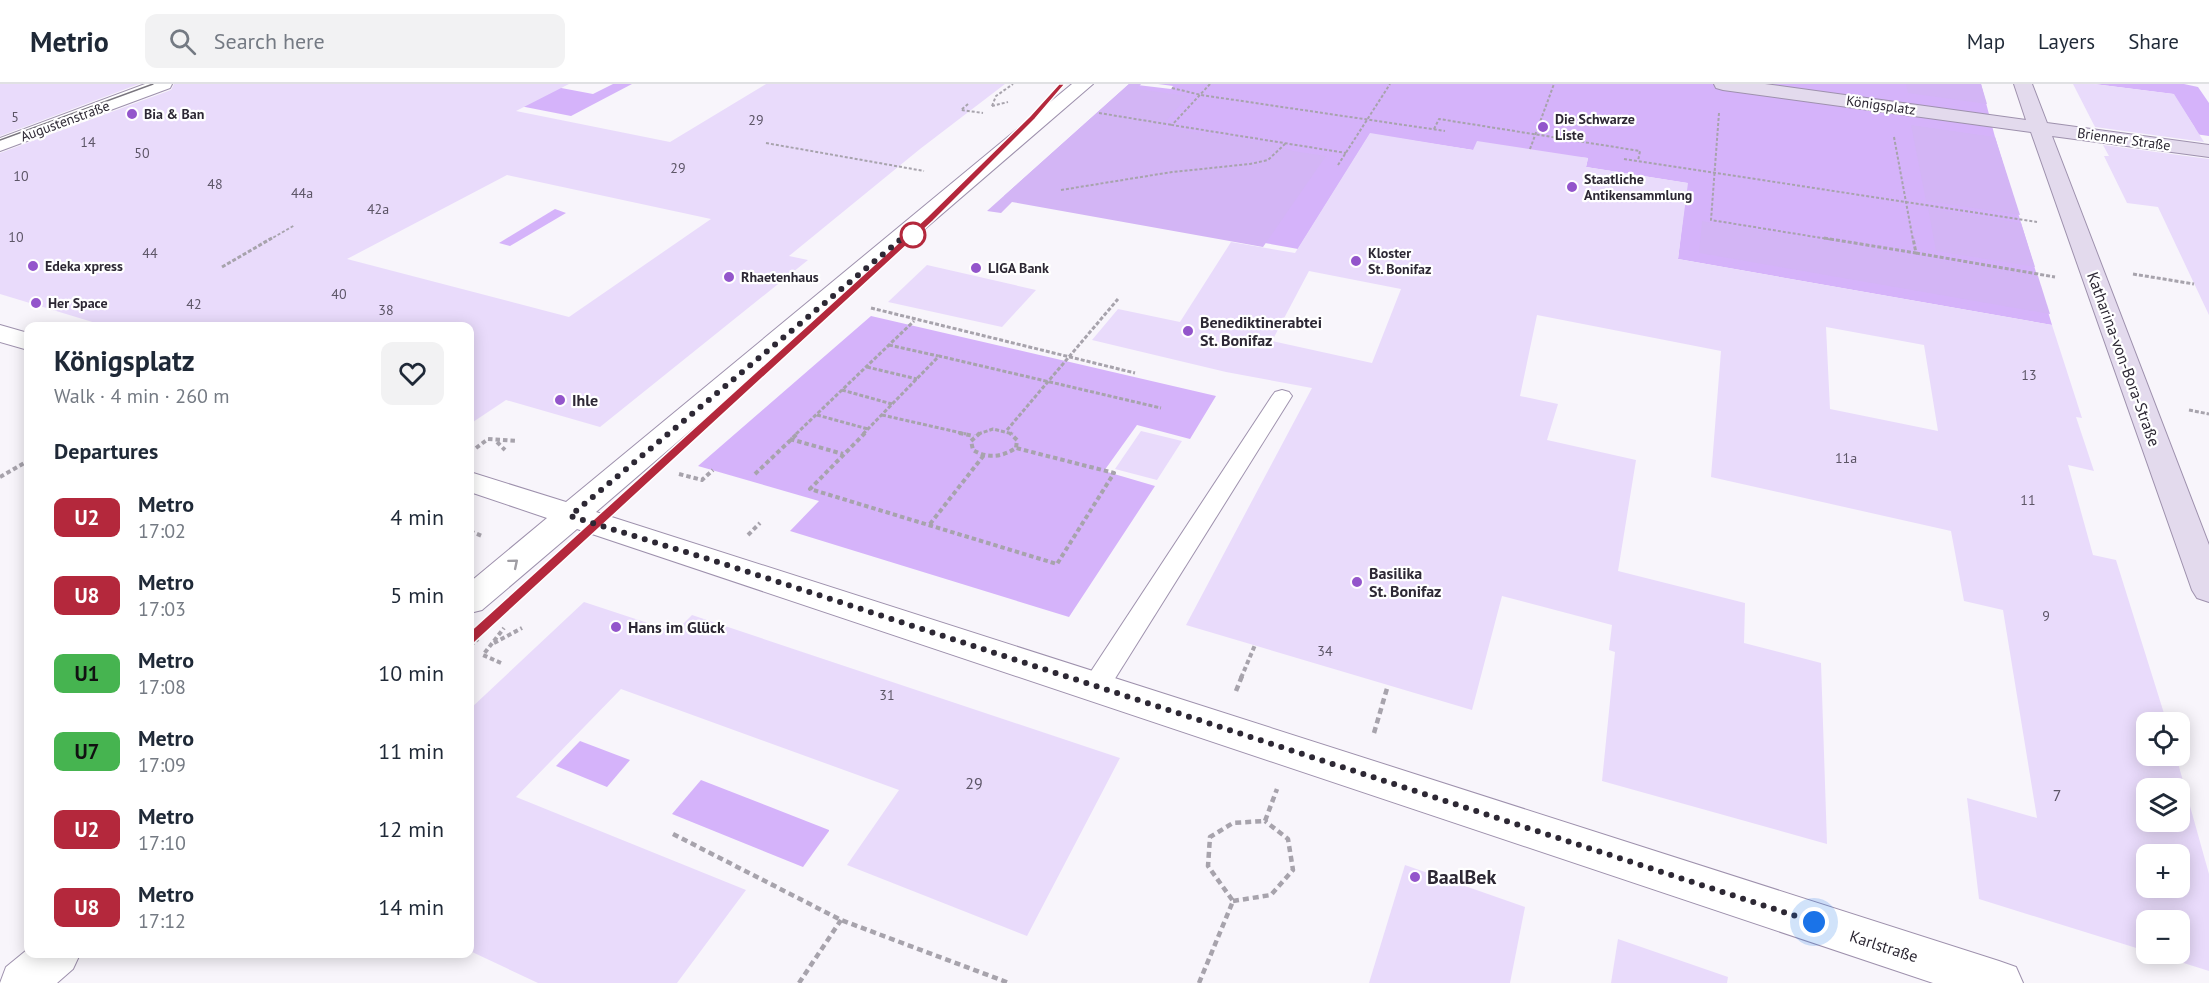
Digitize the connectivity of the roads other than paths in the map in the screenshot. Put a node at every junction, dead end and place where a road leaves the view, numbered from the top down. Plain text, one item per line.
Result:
1 (163, 84) edge
2 (1084, 84) edge
3 (1723, 84) edge
4 (2023, 84) edge
5 (2038, 127) junction
6 (0, 145) edge
7 (2209, 151) edge
8 (0, 333) edge
9 (24, 341) edge
10 (1282, 396) dead end
11 (474, 483) edge
12 (570, 516) junction
13 (2209, 590) edge
14 (474, 598) edge
15 (1096, 686) junction
16 (52, 958) edge
17 (23, 983) edge
18 (1999, 983) edge

1 - 6 street, Augustenstraße
2 - 12 street
3 - 5 street, Königsplatz
4 - 5 street, Katharina-von-Bora-Straße
5 - 7 street, Brienner Straße
5 - 13 street, Katharina-von-Bora-Straße
8 - 9 street
10 - 15 lane
11 - 12 street, Karlstraße
14 -> 12 street
12 - 15 street, Karlstraße
15 - 18 street, Karlstraße
16 - 17 street

